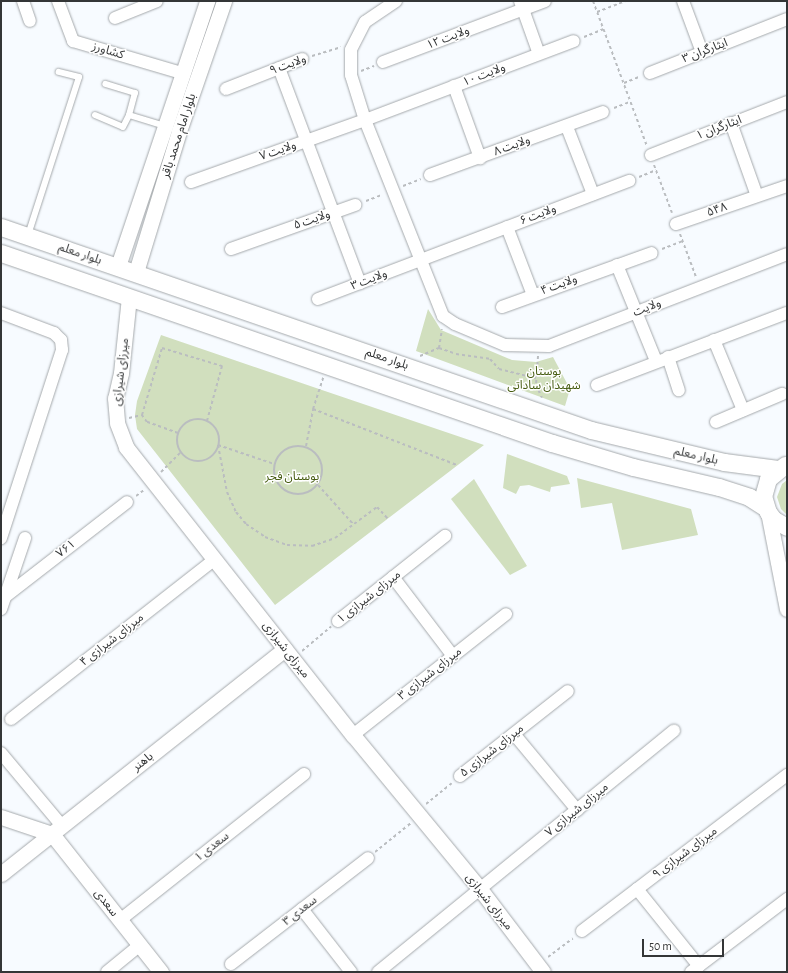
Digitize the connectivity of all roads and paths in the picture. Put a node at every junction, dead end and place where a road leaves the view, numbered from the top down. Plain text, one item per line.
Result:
1 (23, 1) edge
2 (58, 1) edge
3 (157, 1) edge
4 (207, 1) edge
5 (224, 1) edge
6 (396, 1) edge
7 (546, 1) edge
8 (626, 1) edge
9 (683, 1) edge
10 (521, 5) edge
11 (597, 12) dead end
12 (115, 18) dead end
13 (787, 19) edge
14 (30, 21) dead end
15 (604, 29) dead end
16 (574, 40) joint
17 (351, 50) junction
18 (702, 52) junction
19 (539, 54) junction
20 (302, 59) joint
21 (383, 62) joint
22 (279, 68) junction
23 (59, 72) dead end
24 (650, 72) joint
25 (182, 73) junction
26 (351, 74) junction
27 (624, 83) dead end
28 (105, 84) dead end
29 (454, 86) junction
30 (226, 89) dead end
31 (631, 102) dead end
32 (787, 102) edge
33 (603, 112) joint
34 (95, 115) dead end
35 (128, 115) junction
36 (365, 120) junction
37 (731, 123) junction
38 (165, 126) junction
39 (567, 127) junction
40 (306, 141) junction
41 (651, 155) dead end
42 (480, 158) junction
43 (656, 170) dead end
44 (430, 175) joint
45 (629, 181) joint
46 (191, 182) dead end
47 (787, 186) edge
48 (393, 190) junction
49 (593, 194) junction
50 (757, 196) junction
51 (355, 205) joint
52 (334, 213) junction
53 (676, 224) dead end
54 (1, 227) edge
55 (507, 227) junction
56 (28, 236) junction
57 (683, 241) dead end
58 (231, 249) dead end
59 (1, 253) edge
60 (652, 253) joint
61 (787, 254) edge
62 (421, 260) junction
63 (617, 265) junction
64 (118, 266) junction
65 (136, 272) junction
66 (360, 283) junction
67 (110, 290) junction
68 (533, 295) junction
69 (129, 297) junction
70 (318, 299) dead end
71 (502, 307) dead end
72 (1, 313) edge
73 (637, 313) junction
74 (787, 313) edge
75 (443, 316) junction
76 (714, 340) junction
77 (543, 346) junction
78 (439, 348) junction
79 (668, 357) junction
80 (656, 361) junction
81 (328, 365) junction
82 (407, 366) junction
83 (536, 378) junction
84 (597, 385) dead end
85 (680, 390) dead end
86 (782, 394) dead end
87 (313, 409) junction
88 (743, 410) junction
89 (551, 416) junction
90 (207, 421) junction
91 (716, 422) dead end
92 (178, 433) junction
93 (218, 445) junction
94 (306, 446) junction
95 (180, 453) junction
96 (274, 464) junction
97 (784, 464) edge
98 (457, 466) dead end
99 (153, 483) junction
100 (318, 485) junction
101 (127, 502) joint
102 (767, 510) junction
103 (388, 519) dead end
104 (354, 525) junction
105 (787, 527) edge
106 (445, 536) dead end
107 (1, 538) edge
108 (25, 538) dead end
109 (214, 560) junction
110 (393, 577) junction
111 (6, 596) junction
112 (787, 609) edge
113 (1, 610) edge
114 (506, 614) dead end
115 (338, 621) joint
116 (289, 654) junction
117 (454, 656) junction
118 (568, 691) dead end
119 (11, 719) dead end
120 (674, 731) dead end
121 (514, 734) junction
122 (353, 735) junction
123 (1, 752) edge
124 (304, 774) dead end
125 (787, 775) edge
126 (460, 776) joint
127 (576, 810) junction
128 (418, 814) junction
129 (1, 817) edge
130 (57, 830) junction
131 (368, 858) joint
132 (1, 874) edge
133 (480, 889) junction
134 (637, 889) junction
135 (787, 899) edge
136 (302, 909) junction
137 (120, 920) junction
138 (582, 931) joint
139 (140, 945) junction
140 (231, 964) dead end
141 (540, 969) edge
142 (695, 969) edge
143 (107, 972) edge
144 (161, 972) edge
145 (351, 972) edge
146 (378, 972) edge

1 - 14 street
2 - 25 street, کشاورز
3 - 12 street
4 - 25 street, بلوار امام محمد باقر
5 - 65 street, بلوار امام محمد باقر
6 - 17 street
7 - 10 street, ولایت ۱۲
8 - 11 path
9 - 18 street
10 - 19 street
10 - 21 street, ولایت ۱۲
13 - 18 street, ایثارگران ۳
15 - 16 path
16 - 19 street, ولایت ۱۰
17 - 20 path, ولایت ۹
17 - 26 street
18 - 24 street, ایثارگران ۳
19 - 29 street, ولایت ۱۰
20 - 22 street, ولایت ۹
21 - 26 path
22 - 30 street, ولایت ۹
22 - 40 street
23 - 56 lane
24 - 27 path
25 - 38 street, بلوار امام محمد باقر
26 - 36 street
28 - 35 lane
29 - 36 street, ولایت ۱۰
29 - 42 street
31 - 33 path
32 - 37 street, ایثارگران ۱
33 - 39 street, ولایت ۸
34 - 35 lane
35 - 38 lane
36 - 40 street, ولایت ۷
36 - 48 street
37 - 41 street, ایثارگران ۱
37 - 50 street
38 - 64 street, بلوار امام محمد باقر
39 - 42 street, ولایت ۸
39 - 49 street
40 - 46 street, ولایت ۷
40 - 52 street
42 - 44 street, ولایت ۸
43 - 45 path
44 - 48 path
45 - 49 street, ولایت ۶
47 - 50 street, ۵۴۸
48 - 51 path
48 - 62 street
49 - 55 street, ولایت ۶
50 - 53 street, ۵۴۸
51 - 52 street, ولایت ۵
52 - 58 street, ولایت ۵
52 - 66 street
54 - 56 main road, بلوار معلم
55 - 62 street, ولایت ۶
55 - 68 street
56 - 64 main road, بلوار معلم
57 - 60 path
59 - 67 main road, بلوار معلم
60 - 63 street, ولایت ۴
61 - 73 street, ولایت
62 - 66 street, ولایت ۳
62 - 75 street
63 - 68 street, ولایت ۴
63 - 73 street
64 - 65 main road, بلوار معلم
64 - 67 main road
65 - 69 main road
65 - 82 main road, بلوار معلم
66 - 70 street, ولایت ۳
67 - 69 main road, بلوار معلم
68 - 71 street, ولایت ۴
69 - 81 main road, بلوار معلم
69 - 99 street, میرزای شیرازی
72 - 107 street
73 - 77 street, ولایت
73 - 80 street
74 - 76 street
75 - 77 street, ولایت
75 - 78 path
76 - 79 street
76 - 88 street
77 - 83 path
78 - 82 path
78 - 83 path
79 - 80 street
79 - 85 street
80 - 84 street
81 - 87 path
81 - 102 main road, بلوار معلم
82 - 89 main road, بلوار معلم
83 - 89 path
86 - 88 street
87 - 94 path
87 - 98 path
88 - 91 street
89 - 97 main road, بلوار معلم
90 - 92 path
90 - 92 path
90 - 93 path
92 - 95 path
93 - 95 path
93 - 96 path
93 - 104 path
94 - 96 path
94 - 100 path
95 - 99 path
96 - 100 path
97 - 102 main road
99 - 101 path
99 - 109 street, میرزای شیرازی
100 - 104 path
101 - 111 street, ۷۶۱
102 - 105 main road, بلوار معلم
102 - 112 street
103 - 104 path
106 - 110 street, میرزای شیرازی ۱
108 - 111 street
109 - 116 street, میرزای شیرازی
109 - 119 street, میرزای شیرازی ۴
110 - 115 street, میرزای شیرازی ۱
110 - 117 street
111 - 113 street
114 - 117 street, میرزای شیرازی ۳
115 - 116 path, میرزای شیرازی ۱
116 - 122 street, میرزای شیرازی
116 - 130 street, باهنر
117 - 122 street, میرزای شیرازی ۳
118 - 121 street, میرزای شیرازی ۵
120 - 127 street, میرزای شیرازی ۷
121 - 126 street, میرزای شیرازی ۵
121 - 127 street
122 - 128 street, میرزای شیرازی
123 - 130 street
124 - 137 street, سعدی ۱
125 - 134 street, میرزای شیرازی ۹
126 - 128 path, میرزای شیرازی ۵
127 - 133 street, میرزای شیرازی ۷
128 - 131 path, میرزای شیرازی ۵
128 - 133 street, میرزای شیرازی
129 - 130 street
130 - 132 street, باهنر
130 - 137 street, سعدی
131 - 136 street, سعدی ۳
133 - 141 street, میرزای شیرازی
133 - 146 street, میرزای شیرازی ۷
134 - 138 street, میرزای شیرازی ۹
134 - 142 street
135 - 142 street
136 - 140 street, سعدی ۳
136 - 145 street
137 - 139 street, سعدی
138 - 141 path
139 - 143 street
139 - 144 street, سعدی

